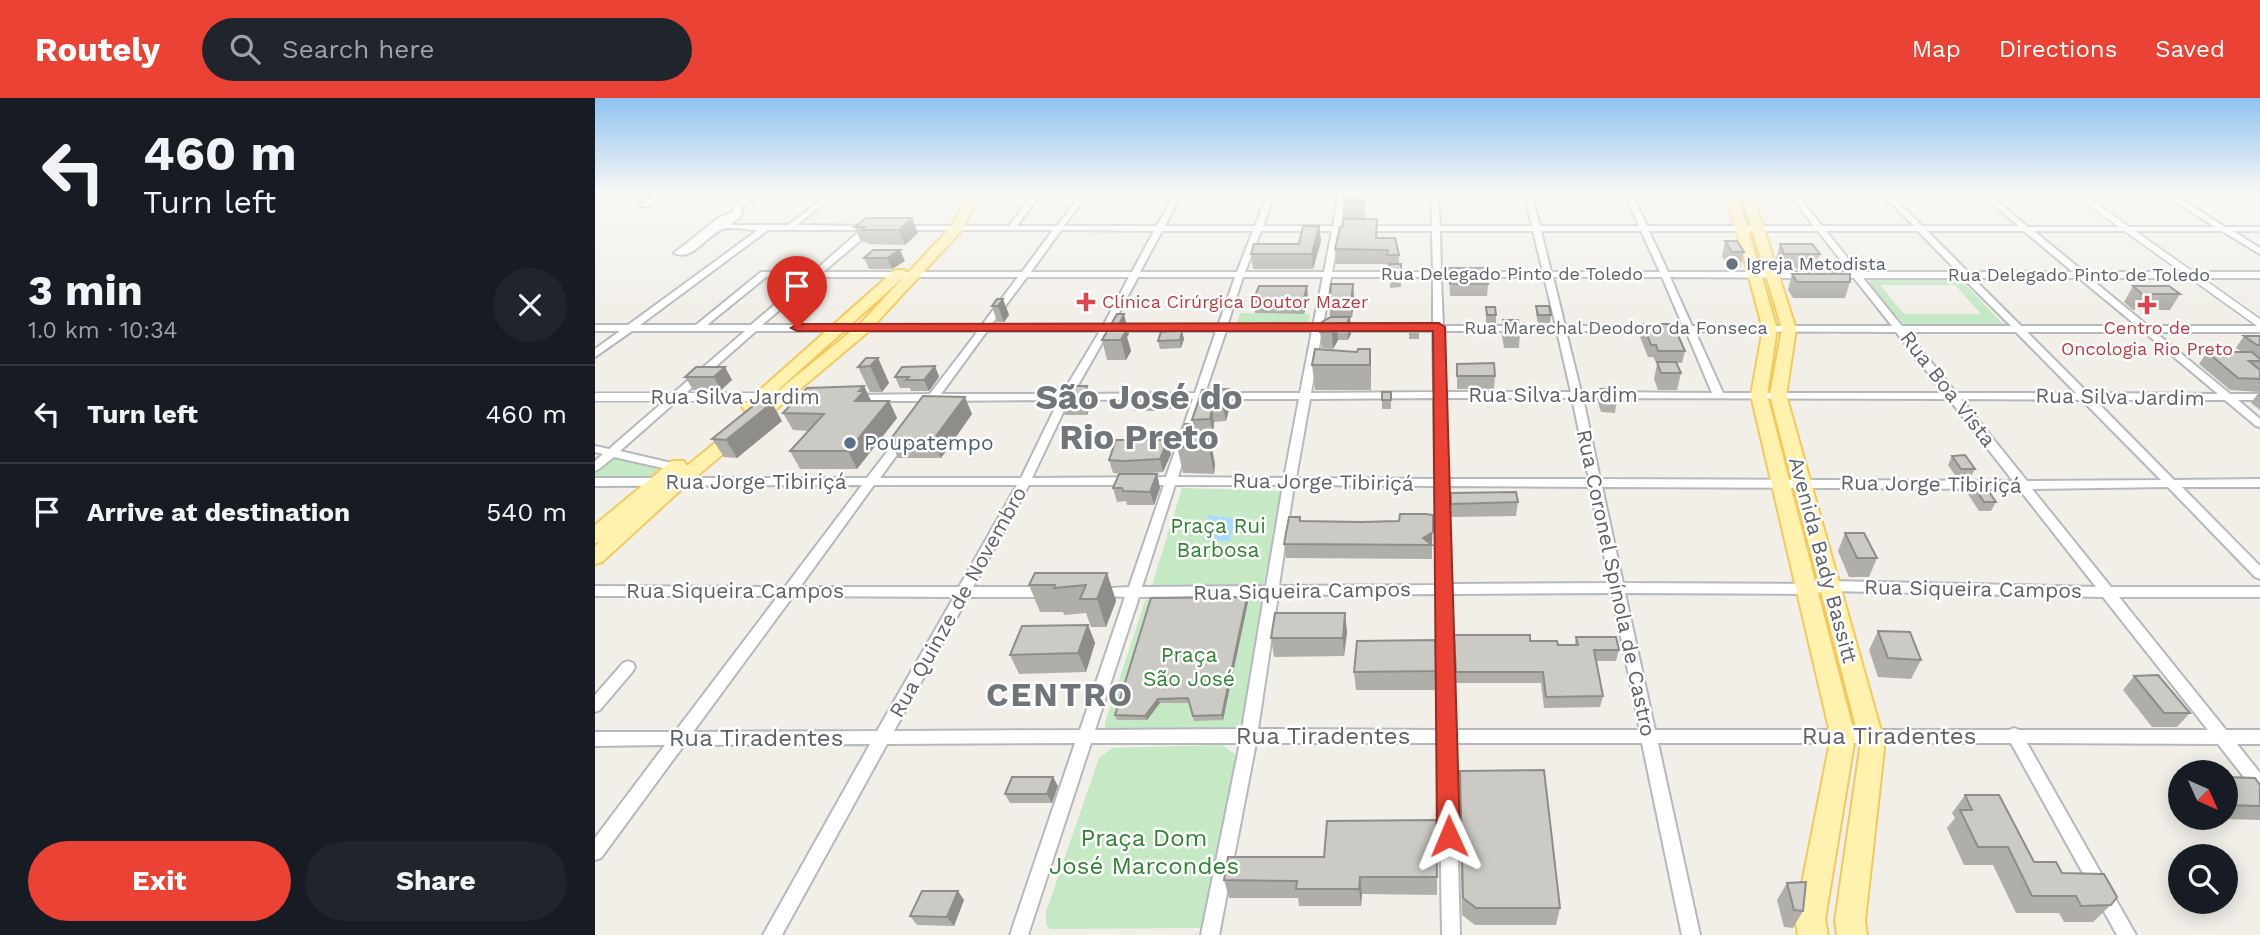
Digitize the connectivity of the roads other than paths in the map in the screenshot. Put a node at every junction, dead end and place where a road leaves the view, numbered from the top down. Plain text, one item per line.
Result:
1 (712, 231) edge
2 (736, 231) edge
3 (761, 231) edge
4 (865, 231) edge
5 (939, 231) edge
6 (954, 231) edge
7 (1057, 231) edge
8 (1156, 231) edge
9 (1258, 231) edge
10 (1334, 231) edge
11 (1436, 231) edge
12 (1537, 231) edge
13 (1645, 231) edge
14 (1749, 231) edge
15 (1750, 231) edge
16 (1823, 231) edge
17 (1923, 231) edge
18 (2028, 231) edge
19 (2129, 231) edge
20 (2227, 231) edge
21 (708, 234) joint
22 (2260, 251) edge
23 (764, 274) joint
24 (816, 274) junction
25 (899, 274) junction
26 (916, 274) junction
27 (1023, 274) junction
28 (1133, 274) junction
29 (1240, 274) junction
30 (1327, 274) junction
31 (1437, 274) junction
32 (1549, 274) junction
33 (1665, 275) junction
34 (1755, 275) junction
35 (1772, 275) junction
36 (1857, 275) junction
37 (1966, 275) junction
38 (2081, 275) junction
39 (2192, 275) junction
40 (2260, 275) edge
41 (699, 327) junction
42 (1224, 327) junction
43 (1317, 327) junction
44 (1439, 327) junction
45 (2260, 327) edge
46 (595, 328) edge
47 (631, 328) junction
48 (754, 328) junction
49 (840, 328) junction
50 (864, 328) junction
51 (986, 328) junction
52 (1106, 328) junction
53 (1561, 328) junction
54 (1901, 328) junction
55 (1688, 329) junction
56 (1770, 329) junction
57 (1789, 329) junction
58 (2020, 329) junction
59 (2147, 330) junction
60 (595, 355) edge
61 (1305, 395) junction
62 (1440, 395) junction
63 (1769, 395) junction
64 (1199, 396) junction
65 (1577, 396) junction
66 (1719, 396) junction
67 (1950, 396) junction
68 (2085, 396) junction
69 (595, 397) edge
70 (675, 397) junction
71 (761, 397) junction
72 (781, 397) junction
73 (803, 397) edge
74 (838, 397) edge
75 (2260, 397) edge
76 (933, 398) junction
77 (1065, 398) junction
78 (2229, 398) junction
79 (2260, 424) edge
80 (595, 449) edge
81 (612, 452) junction
82 (595, 467) edge
83 (677, 475) junction
84 (1025, 481) junction
85 (1171, 481) junction
86 (595, 482) edge
87 (658, 482) junction
88 (871, 482) junction
89 (1289, 482) junction
90 (1593, 482) junction
91 (1441, 483) junction
92 (1791, 483) junction
93 (2171, 483) junction
94 (2260, 483) edge
95 (2023, 485) junction
96 (595, 537) edge
97 (595, 557) edge
98 (2260, 573) edge
99 (1831, 586) junction
100 (1616, 588) junction
101 (1444, 589) junction
102 (1806, 589) junction
103 (791, 590) junction
104 (1272, 591) junction
105 (595, 592) edge
106 (962, 592) junction
107 (2106, 592) junction
108 (2260, 592) edge
109 (1134, 593) junction
110 (628, 667) dead end
111 (595, 706) edge
112 (2014, 735) junction
113 (1248, 736) junction
114 (680, 737) junction
115 (1087, 737) junction
116 (1447, 737) junction
117 (1843, 737) junction
118 (2260, 737) edge
119 (1649, 738) junction
120 (1871, 738) junction
121 (2223, 738) junction
122 (595, 739) edge
123 (883, 739) junction
124 (2260, 785) edge
125 (595, 852) edge
126 (772, 935) edge
127 (1019, 935) edge
128 (1210, 935) edge
129 (1451, 935) edge
130 (1691, 935) edge
131 (1813, 935) edge
132 (1852, 935) edge
133 (2127, 935) edge

1 - 21 street
2 - 21 street
3 - 47 street
4 - 24 street
5 - 25 main road
6 - 26 main road
7 - 27 street
8 - 28 street, Rua Quinze de Novembro
9 - 29 street
10 - 30 street
11 - 31 street
12 - 32 street, Rua Coronel Spínola de Castro
13 - 33 street
14 - 34 main road, Avenida Bady Bassitt
15 - 35 main road, Avenida Bady Bassitt
16 - 36 street, Rua Boa Vista
17 - 37 street
18 - 38 street
19 - 39 street
20 - 22 street
23 - 24 street, Rua Delegado Pinto de Toledo
23 - 41 street
24 - 25 street, Rua Delegado Pinto de Toledo
24 - 48 street
25 - 26 street, Rua Delegado Pinto de Toledo
25 - 49 main road
26 - 27 street, Rua Delegado Pinto de Toledo
26 - 50 main road
27 - 28 street, Rua Delegado Pinto de Toledo
27 - 51 street
28 - 29 street, Rua Delegado Pinto de Toledo
28 - 52 street, Rua Quinze de Novembro
29 - 30 street, Rua Delegado Pinto de Toledo
29 - 42 street
30 - 31 street, Rua Delegado Pinto de Toledo
30 - 43 street
31 - 32 street, Rua Delegado Pinto de Toledo
31 - 44 street
32 - 33 street, Rua Delegado Pinto de Toledo
32 - 53 street, Rua Coronel Spínola de Castro
33 - 34 street, Rua Delegado Pinto de Toledo
33 - 55 street
34 - 35 street, Rua Delegado Pinto de Toledo
34 - 56 main road, Avenida Bady Bassitt
35 - 36 street, Rua Delegado Pinto de Toledo
35 - 57 main road, Avenida Bady Bassitt
36 - 37 street, Rua Delegado Pinto de Toledo
36 - 54 street, Rua Boa Vista
37 - 38 street, Rua Delegado Pinto de Toledo
37 - 58 street
38 - 39 street, Rua Delegado Pinto de Toledo
38 - 59 street
39 - 40 street, Rua Delegado Pinto de Toledo
39 - 45 street
41 - 47 street, Rua Marechal Deodoro da Fonseca
41 - 48 street, Rua Marechal Deodoro da Fonseca
42 - 43 street, Rua Marechal Deodoro da Fonseca
42 - 52 street, Rua Marechal Deodoro da Fonseca
42 - 64 street
43 - 44 street, Rua Marechal Deodoro da Fonseca
43 - 61 street
44 - 53 street, Rua Marechal Deodoro da Fonseca
44 - 62 street
45 - 59 street, Rua Marechal Deodoro da Fonseca
46 - 47 street, Rua Marechal Deodoro da Fonseca
47 - 60 street
48 - 49 street, Rua Marechal Deodoro da Fonseca
48 - 70 street
49 - 50 street, Rua Marechal Deodoro da Fonseca
49 - 71 main road
50 - 51 street, Rua Marechal Deodoro da Fonseca
50 - 72 main road
51 - 52 street, Rua Marechal Deodoro da Fonseca
51 - 76 street
52 - 77 street, Rua Quinze de Novembro
53 - 55 street, Rua Marechal Deodoro da Fonseca
53 - 65 street, Rua Coronel Spínola de Castro
54 - 57 street, Rua Marechal Deodoro da Fonseca
54 - 58 street, Rua Marechal Deodoro da Fonseca
54 - 67 street, Rua Boa Vista
55 - 56 street, Rua Marechal Deodoro da Fonseca
55 - 66 street
56 - 57 street, Rua Marechal Deodoro da Fonseca
56 - 63 main road, Avenida Bady Bassitt
57 - 63 main road, Avenida Bady Bassitt
58 - 59 street, Rua Marechal Deodoro da Fonseca
58 - 68 street
59 - 78 street
61 - 62 street, Rua Silva Jardim
61 - 64 street, Rua Silva Jardim
61 - 89 street
62 - 65 street, Rua Silva Jardim
62 - 91 street
63 - 66 street, Rua Silva Jardim
63 - 67 street, Rua Silva Jardim
63 - 92 main road, Avenida Bady Bassitt
64 - 77 street, Rua Silva Jardim
64 - 85 street
65 - 66 street, Rua Silva Jardim
65 - 90 street, Rua Coronel Spínola de Castro
67 - 68 street, Rua Silva Jardim
67 - 95 street, Rua Boa Vista
68 - 78 street, Rua Silva Jardim
68 - 93 street
69 - 70 street, Rua Silva Jardim
70 - 71 street, Rua Silva Jardim
70 - 81 street
71 - 72 street, Rua Silva Jardim
71 - 83 main road
72 - 73 street, Rua Silva Jardim
72 - 83 main road
74 - 76 street, Rua Silva Jardim
75 - 78 street, Rua Silva Jardim
76 - 77 street, Rua Silva Jardim
76 - 88 street
77 - 84 street, Rua Quinze de Novembro
78 - 79 street
80 - 81 street, Rua Jorge Tibiriçá
81 - 82 street
81 - 83 street, Rua Jorge Tibiriçá
83 - 87 main road
83 - 88 street, Rua Jorge Tibiriçá
83 - 97 main road
84 - 85 street, Rua Jorge Tibiriçá
84 - 88 street, Rua Jorge Tibiriçá
84 - 106 street, Rua Quinze de Novembro
85 - 89 street, Rua Jorge Tibiriçá
85 - 109 street
86 - 87 street, Rua Jorge Tibiriçá
87 - 96 main road
88 - 103 street
89 - 91 street, Rua Jorge Tibiriçá
89 - 104 street
90 - 91 street, Rua Jorge Tibiriçá
90 - 92 street, Rua Jorge Tibiriçá
90 - 100 street, Rua Coronel Spínola de Castro
91 - 101 street
92 - 95 street, Rua Jorge Tibiriçá
92 - 99 main road, Avenida Bady Bassitt
92 - 102 main road, Avenida Bady Bassitt
93 - 94 street, Rua Jorge Tibiriçá
93 - 95 street, Rua Jorge Tibiriçá
93 - 98 street
95 - 107 street, Rua Boa Vista
99 - 102 street, Rua Siqueira Campos
99 - 107 street, Rua Siqueira Campos
99 - 120 main road, Avenida Bady Bassitt
100 - 101 street, Rua Siqueira Campos
100 - 102 street, Rua Siqueira Campos
100 - 119 street, Rua Coronel Spínola de Castro
101 - 104 street, Rua Siqueira Campos
101 - 116 street
102 - 117 main road, Avenida Bady Bassitt
103 - 105 street, Rua Siqueira Campos
103 - 106 street, Rua Siqueira Campos
103 - 114 street
104 - 109 street, Rua Siqueira Campos
104 - 113 street
106 - 109 street, Rua Siqueira Campos
106 - 123 street, Rua Quinze de Novembro
107 - 108 street, Rua Siqueira Campos
107 - 121 street, Rua Boa Vista
109 - 115 street
110 - 111 street
112 - 120 street, Rua Tiradentes
112 - 121 street, Rua Tiradentes
112 - 133 street
113 - 115 street, Rua Tiradentes
113 - 116 street, Rua Tiradentes
113 - 128 street
114 - 122 street, Rua Tiradentes
114 - 123 street, Rua Tiradentes
114 - 125 street
115 - 123 street, Rua Tiradentes
115 - 127 street
116 - 119 street, Rua Tiradentes
116 - 129 street
117 - 119 street, Rua Tiradentes
117 - 120 street, Rua Tiradentes
117 - 131 main road, Avenida Bady Bassitt
118 - 121 street, Rua Tiradentes
119 - 130 street, Rua Coronel Spínola de Castro
120 - 132 main road, Avenida Bady Bassitt
121 - 124 street, Rua Boa Vista
123 - 126 street, Rua Quinze de Novembro

